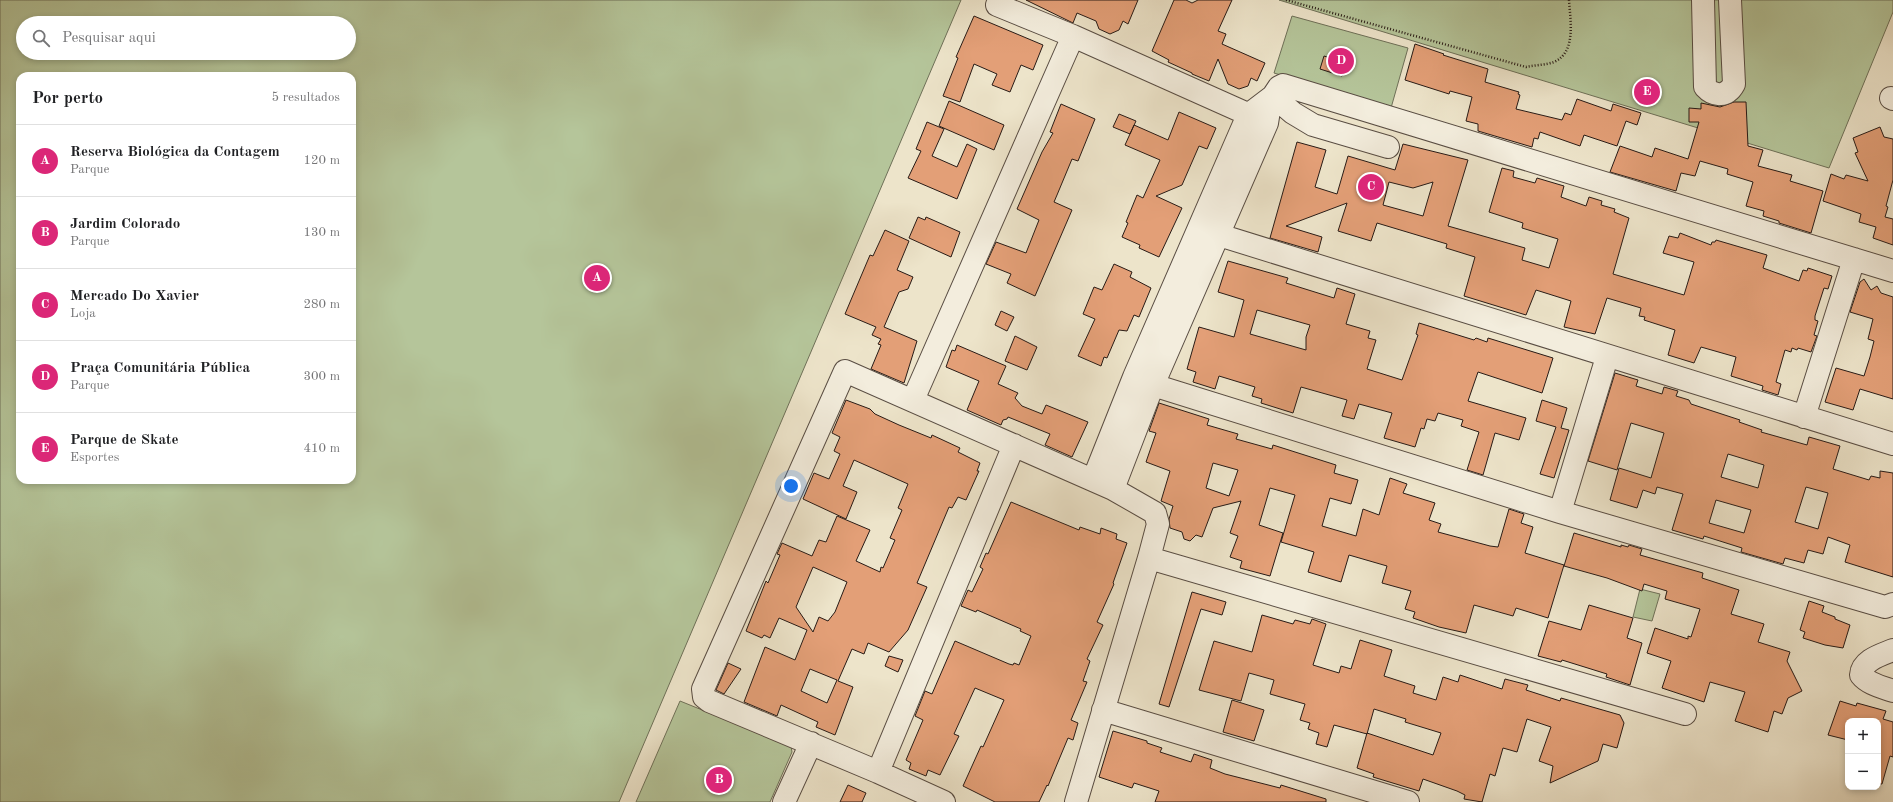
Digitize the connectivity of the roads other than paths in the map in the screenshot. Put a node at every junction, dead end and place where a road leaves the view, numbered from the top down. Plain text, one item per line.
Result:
1 (1702, 0) edge
2 (1730, 0) edge
3 (997, 4) dead end
4 (1073, 36) junction
5 (1272, 97) junction
6 (1258, 119) junction
7 (1388, 147) dead end
8 (1218, 235) junction
9 (1854, 259) junction
10 (1893, 271) edge
11 (1169, 323) junction
12 (1607, 357) junction
13 (1154, 384) junction
14 (913, 400) junction
15 (1804, 417) junction
16 (1893, 444) edge
17 (1014, 445) junction
18 (1103, 484) junction
19 (1560, 512) junction
20 (1149, 558) junction
21 (1893, 604) edge
22 (1893, 650) edge
23 (1893, 690) edge
24 (1103, 710) junction
25 (1685, 714) dead end
26 (811, 743) junction
27 (878, 772) junction
28 (784, 802) edge
29 (944, 802) edge
30 (1076, 802) edge
31 (1408, 802) edge

1 - 2 street
3 - 4 street
4 - 6 street
4 - 14 street
5 - 6 street
5 - 7 street
5 - 9 street
6 - 8 street
6 - 11 street
8 - 11 street
8 - 12 street
9 - 10 street
9 - 15 street
11 - 13 street
11 - 18 street
12 - 15 street
12 - 19 street
13 - 18 street
13 - 19 street
14 - 17 street
14 - 26 street
15 - 16 street
17 - 18 street
17 - 27 street
18 - 20 street
19 - 21 street
20 - 24 street
20 - 25 street
22 - 23 street
24 - 30 street
24 - 31 street
26 - 27 street
26 - 28 street
27 - 29 street

